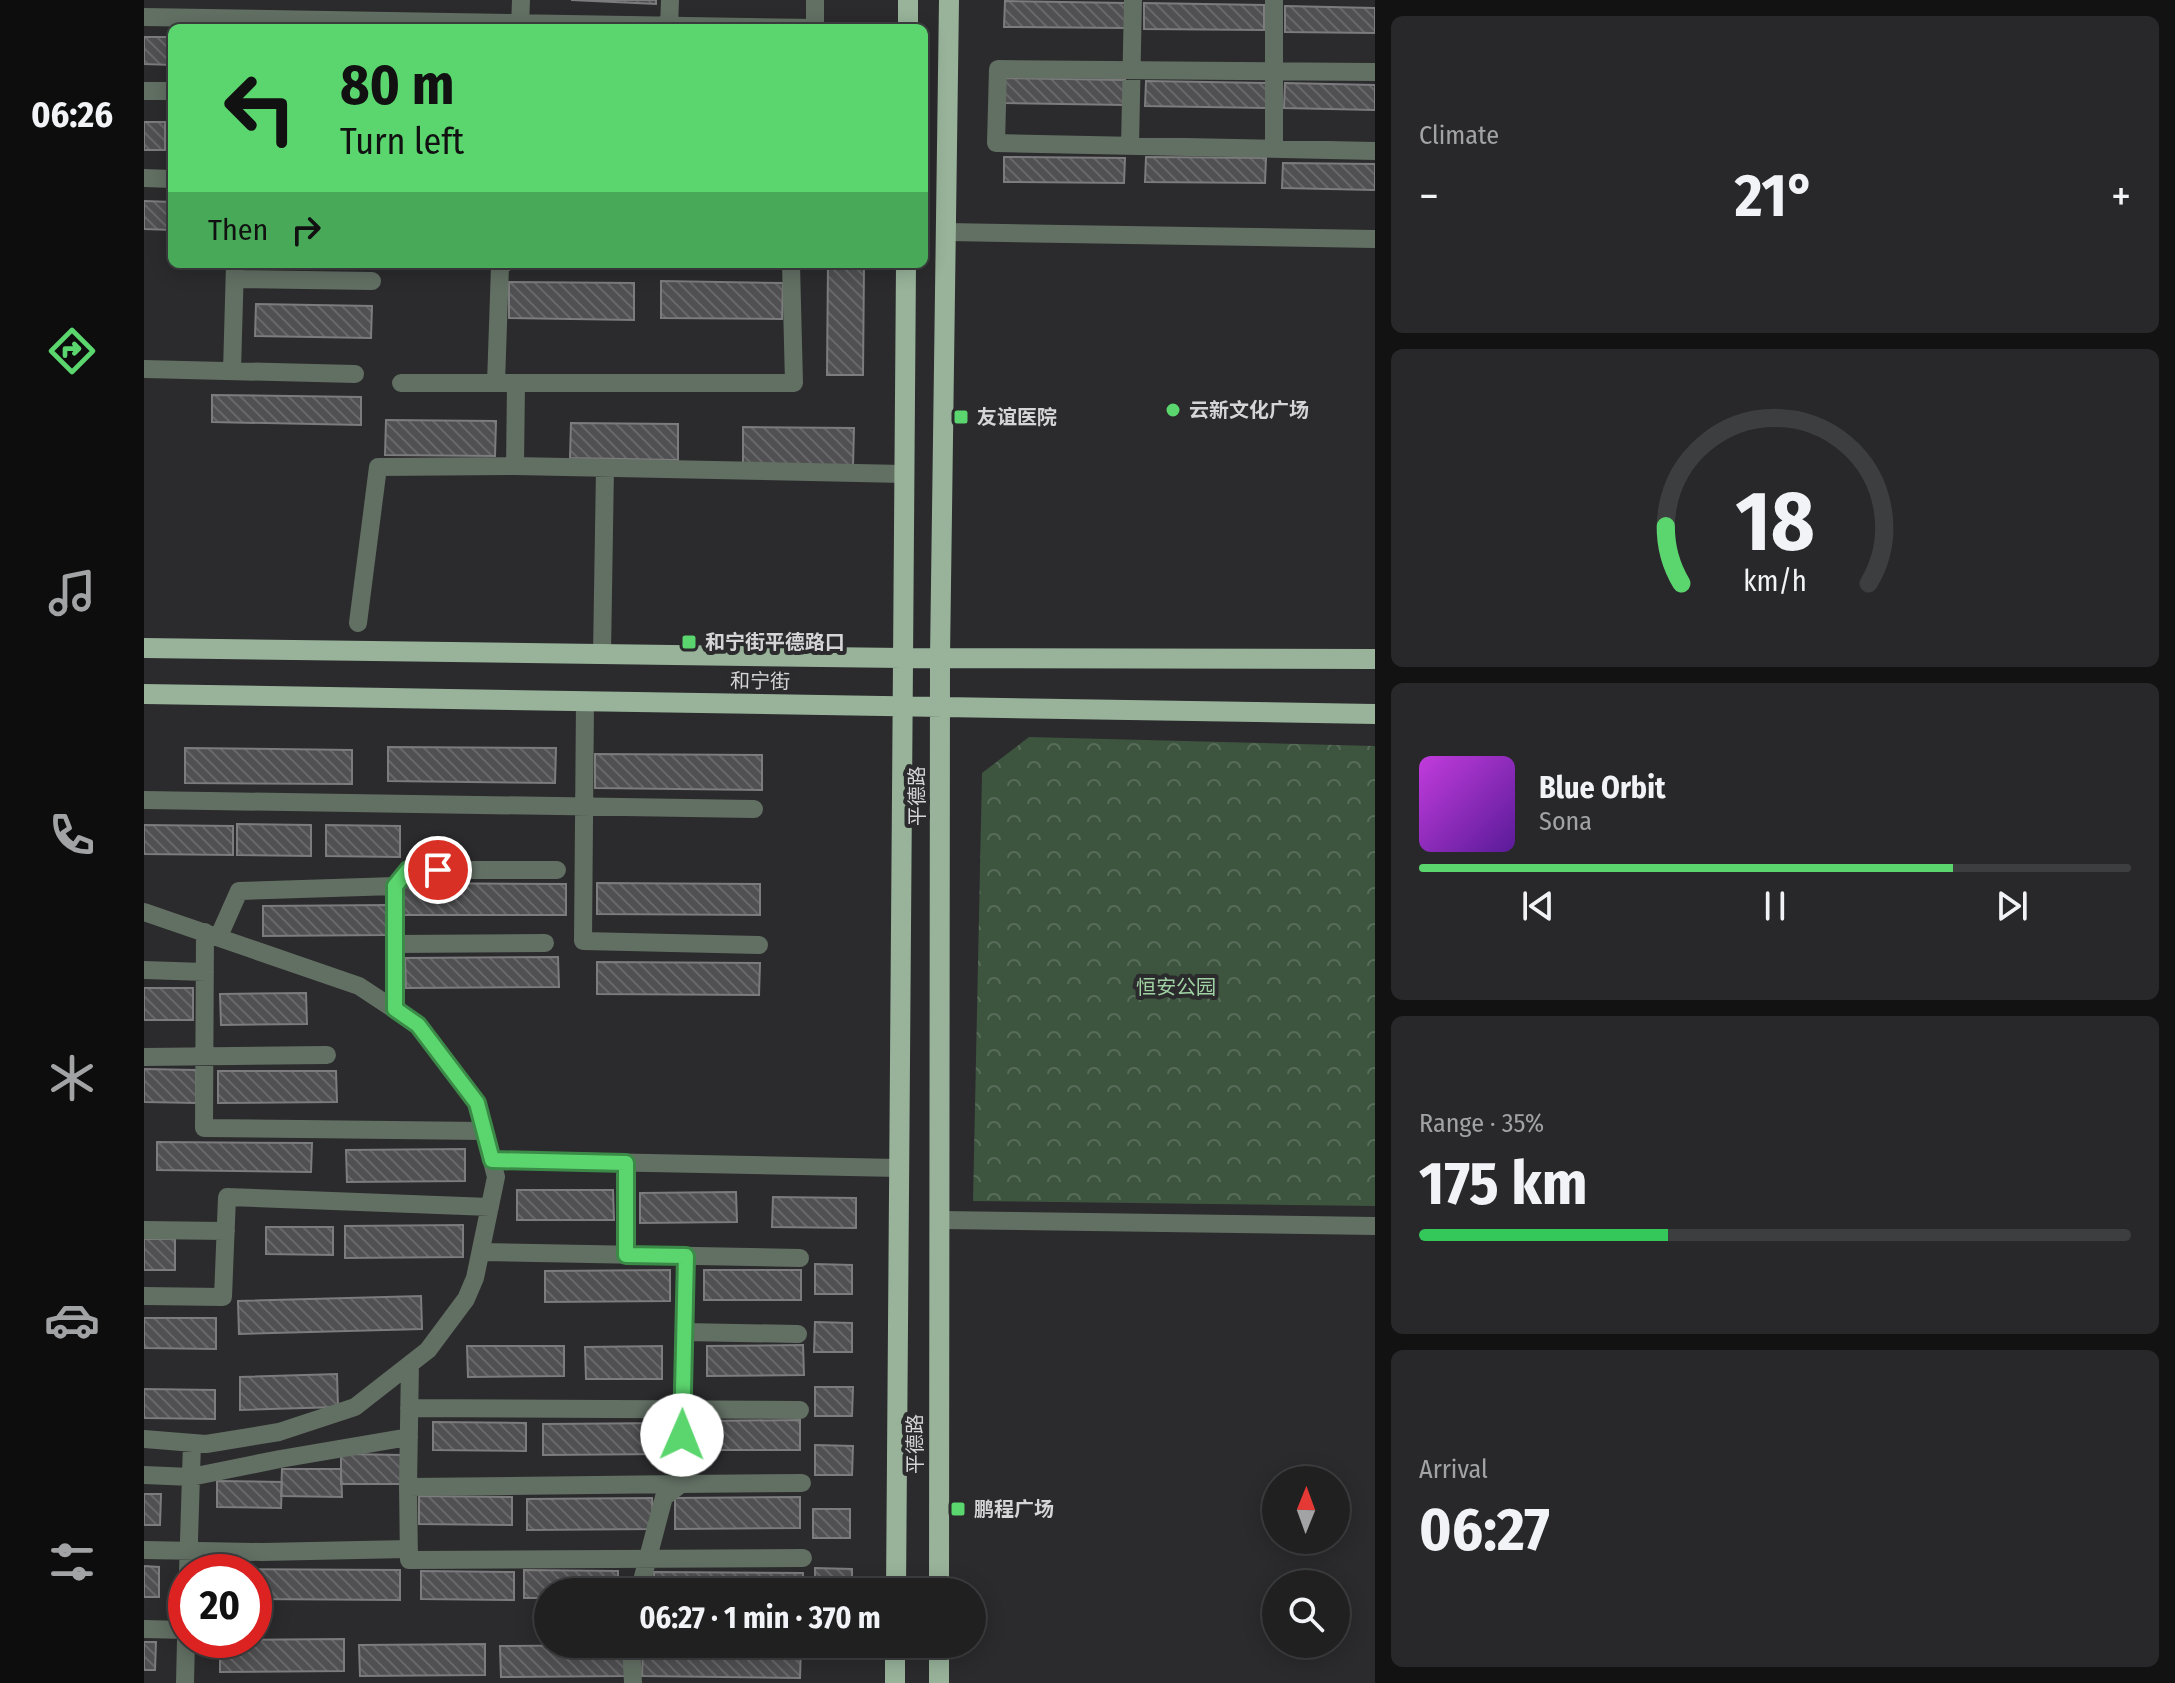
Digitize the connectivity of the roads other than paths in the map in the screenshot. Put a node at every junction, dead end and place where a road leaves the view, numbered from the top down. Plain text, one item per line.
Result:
1 (521, 0) edge
2 (670, 0) edge
3 (815, 0) edge
4 (908, 0) edge
5 (949, 0) edge
6 (1133, 0) edge
7 (1274, 0) edge
8 (221, 15) edge
9 (144, 17) edge
10 (466, 24) edge
11 (520, 24) edge
12 (669, 24) edge
13 (815, 24) edge
14 (908, 24) edge
15 (1132, 69) junction
16 (1274, 71) junction
17 (1375, 72) edge
18 (144, 91) edge
19 (168, 91) edge
20 (1130, 146) junction
21 (1274, 149) junction
22 (1375, 151) edge
23 (144, 178) edge
24 (168, 179) edge
25 (947, 232) junction
26 (1375, 239) edge
27 (500, 268) edge
28 (791, 268) edge
29 (906, 268) edge
30 (235, 272) edge
31 (372, 281) dead end
32 (144, 369) edge
33 (232, 371) junction
34 (355, 374) dead end
35 (401, 383) dead end
36 (496, 383) junction
37 (516, 383) junction
38 (515, 466) junction
39 (605, 468) junction
40 (904, 474) junction
41 (358, 623) dead end
42 (144, 648) edge
43 (602, 654) junction
44 (902, 658) junction
45 (940, 658) junction
46 (1375, 659) edge
47 (144, 694) edge
48 (585, 702) junction
49 (902, 708) junction
50 (941, 708) junction
51 (1375, 714) edge
52 (144, 800) edge
53 (584, 805) junction
54 (754, 809) dead end
55 (557, 870) dead end
56 (395, 886) junction
57 (144, 912) edge
58 (212, 934) junction
59 (545, 943) dead end
60 (395, 944) junction
61 (759, 945) dead end
62 (144, 970) edge
63 (205, 972) junction
64 (395, 1009) junction
65 (327, 1055) dead end
66 (144, 1057) edge
67 (204, 1057) junction
68 (484, 1131) junction
69 (492, 1160) junction
70 (626, 1163) junction
71 (899, 1168) junction
72 (490, 1207) junction
73 (940, 1220) junction
74 (1375, 1226) edge
75 (144, 1230) edge
76 (226, 1231) junction
77 (481, 1252) junction
78 (626, 1255) junction
79 (686, 1256) junction
80 (800, 1258) dead end
81 (144, 1296) edge
82 (684, 1332) junction
83 (798, 1334) dead end
84 (410, 1364) junction
85 (409, 1408) junction
86 (800, 1410) dead end
87 (683, 1411) junction
88 (409, 1437) junction
89 (144, 1439) edge
90 (192, 1443) junction
91 (144, 1475) edge
92 (191, 1477) junction
93 (802, 1483) dead end
94 (681, 1484) junction
95 (408, 1487) junction
96 (408, 1549) junction
97 (144, 1550) edge
98 (189, 1551) junction
99 (189, 1554) edge
100 (803, 1558) dead end
101 (648, 1559) junction
102 (643, 1578) edge
103 (896, 1578) edge
104 (939, 1578) edge
105 (144, 1629) edge
106 (168, 1630) edge
107 (186, 1658) edge
108 (632, 1658) edge
109 (895, 1658) edge
110 (939, 1658) edge
111 (185, 1683) edge
112 (633, 1683) edge
113 (895, 1683) edge
114 (939, 1683) edge

1 - 11 street
2 - 12 street
3 - 13 street
4 - 14 main road
5 - 25 main road, 平德路
6 - 15 street
7 - 16 street
8 - 9 street
8 - 10 street
15 - 16 street
15 - 20 street
15 - 20 street
16 - 17 street
16 - 21 street
18 - 19 street
20 - 21 street
21 - 22 street
23 - 24 street
25 - 26 street
25 - 45 main road, 平德路
27 - 36 street
28 - 37 street
29 - 40 main road, 平德路
30 - 31 street
30 - 33 street
32 - 33 street
33 - 34 street
35 - 36 street
36 - 37 street
37 - 38 street
38 - 39 street
38 - 41 street
39 - 40 street
39 - 43 street
40 - 44 main road, 平德路
42 - 43 main road, 和宁街
43 - 44 main road, 和宁街
44 - 45 main road, 和宁街
44 - 49 main road, 平德路
45 - 46 main road, 和宁街
45 - 50 main road, 平德路
47 - 48 main road, 和宁街
48 - 49 main road, 和宁街
48 - 53 street
49 - 50 main road, 和宁街
49 - 71 main road, 平德路
50 - 51 main road, 和宁街
50 - 73 main road, 平德路
52 - 53 street
53 - 54 street
53 - 61 street
55 - 56 street
56 - 58 street
56 - 60 street
57 - 58 street
58 - 63 street
58 - 64 street
59 - 60 street
60 - 64 street
62 - 63 street
63 - 67 street
64 - 68 street
65 - 67 street
66 - 67 street
67 - 68 street
68 - 69 street
69 - 70 street
69 - 72 street
70 - 71 street
70 - 78 street
71 - 103 main road, 平德路
72 - 76 street
72 - 77 street
73 - 74 street
73 - 104 main road, 平德路
75 - 76 street
76 - 81 street
77 - 78 street
77 - 84 street
78 - 79 street
79 - 80 street
79 - 82 street
82 - 83 street
82 - 87 street
84 - 85 street
84 - 90 street
85 - 87 street
85 - 88 street
86 - 87 street
87 - 94 street
88 - 92 street
88 - 95 street
89 - 90 street
90 - 92 street
91 - 92 street
92 - 98 street
93 - 94 street
94 - 95 street
94 - 101 street
95 - 96 street
96 - 98 street
96 - 101 street
97 - 98 street
98 - 99 street
100 - 101 street
101 - 102 street
105 - 106 street
107 - 111 street
108 - 112 street
109 - 113 main road
110 - 114 main road

